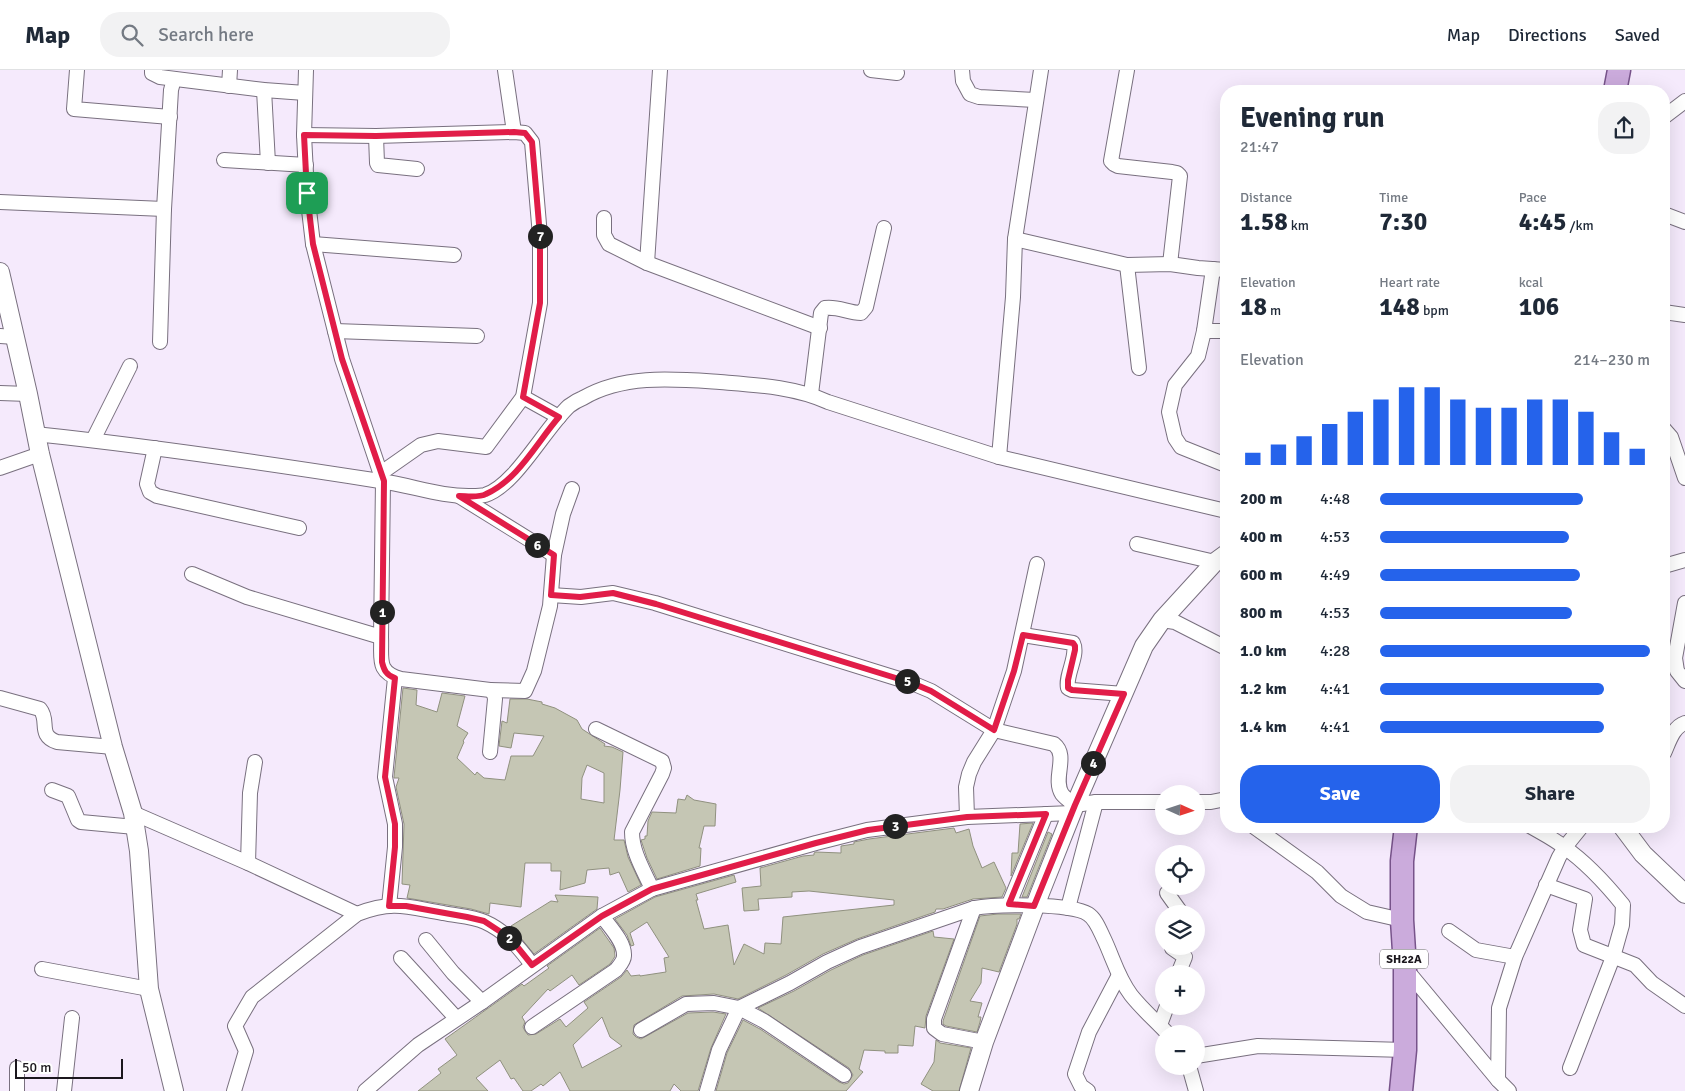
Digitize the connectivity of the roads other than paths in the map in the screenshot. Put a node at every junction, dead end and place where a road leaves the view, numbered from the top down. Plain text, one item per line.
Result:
1 (77, 70) edge
2 (152, 70) edge
3 (230, 70) edge
4 (306, 70) edge
5 (504, 70) edge
6 (660, 70) edge
7 (871, 70) edge
8 (962, 70) edge
9 (1040, 70) edge
10 (1127, 70) edge
11 (1619, 70) edge
12 (897, 73) dead end
13 (174, 79) junction
14 (1616, 85) edge
15 (229, 86) junction
16 (264, 90) junction
17 (305, 93) junction
18 (1035, 100) junction
19 (1685, 101) edge
20 (1670, 112) edge
21 (170, 117) junction
22 (514, 132) junction
23 (304, 135) junction
24 (376, 136) junction
25 (224, 160) dead end
26 (268, 163) junction
27 (306, 165) junction
28 (418, 169) dead end
29 (0, 202) edge
30 (164, 209) junction
31 (1670, 216) edge
32 (604, 218) dead end
33 (1685, 222) edge
34 (884, 228) dead end
35 (1016, 239) junction
36 (313, 244) junction
37 (454, 256) dead end
38 (647, 263) junction
39 (1170, 264) junction
40 (1127, 265) junction
41 (1220, 269) edge
42 (0, 272) edge
43 (1670, 313) edge
44 (1685, 315) edge
45 (820, 328) junction
46 (335, 331) junction
47 (1204, 331) junction
48 (1220, 331) edge
49 (8, 336) edge
50 (477, 336) dead end
51 (160, 342) dead end
52 (130, 366) dead end
53 (1139, 368) dead end
54 (0, 393) edge
55 (28, 394) junction
56 (811, 394) junction
57 (523, 397) junction
58 (559, 417) junction
59 (35, 434) junction
60 (1670, 437) edge
61 (93, 440) junction
62 (155, 448) junction
63 (40, 454) junction
64 (999, 457) junction
65 (1220, 463) edge
66 (0, 468) edge
67 (382, 477) junction
68 (1685, 478) edge
69 (572, 489) dead end
70 (459, 496) junction
71 (1220, 510) edge
72 (298, 528) dead end
73 (1137, 544) dead end
74 (554, 555) junction
75 (1220, 558) edge
76 (1685, 560) edge
77 (1037, 564) dead end
78 (1670, 564) edge
79 (192, 574) dead end
80 (551, 595) junction
81 (1685, 603) edge
82 (1162, 620) junction
83 (1023, 635) junction
84 (382, 637) junction
85 (1220, 645) edge
86 (395, 678) junction
87 (1685, 681) edge
88 (490, 690) junction
89 (1124, 694) junction
90 (0, 698) edge
91 (1685, 722) edge
92 (596, 729) dead end
93 (994, 730) junction
94 (1670, 740) edge
95 (112, 747) junction
96 (490, 752) dead end
97 (255, 762) dead end
98 (52, 790) dead end
99 (1220, 800) edge
100 (1096, 802) junction
101 (1155, 802) edge
102 (1205, 802) edge
103 (1211, 802) junction
104 (1220, 807) edge
105 (1073, 809) junction
106 (1046, 814) junction
107 (967, 817) junction
108 (134, 820) junction
109 (1263, 833) edge
110 (1405, 833) edge
111 (1541, 833) edge
112 (1576, 833) edge
113 (1631, 833) edge
114 (1564, 847) junction
115 (248, 863) junction
116 (1546, 885) junction
117 (652, 889) junction
118 (1685, 894) edge
119 (1009, 904) junction
120 (389, 906) junction
121 (1034, 906) junction
122 (974, 908) junction
123 (1068, 908) junction
124 (357, 914) junction
125 (602, 916) junction
126 (1402, 920) junction
127 (1449, 931) dead end
128 (426, 940) dead end
129 (1515, 957) junction
130 (1613, 957) junction
131 (401, 958) dead end
132 (532, 965) junction
133 (1405, 968) junction
134 (42, 969) dead end
135 (1119, 975) junction
136 (149, 989) junction
137 (482, 1002) junction
138 (1685, 1006) edge
139 (739, 1008) junction
140 (72, 1018) dead end
141 (456, 1018) junction
142 (1159, 1025) edge
143 (532, 1027) dead end
144 (641, 1030) dead end
145 (984, 1042) junction
146 (1405, 1050) junction
147 (1205, 1055) edge
148 (17, 1068) dead end
149 (1570, 1068) dead end
150 (844, 1075) dead end
151 (1192, 1075) edge
152 (1498, 1080) junction
153 (17, 1091) edge
154 (64, 1091) edge
155 (174, 1091) edge
156 (234, 1091) edge
157 (365, 1091) edge
158 (707, 1091) edge
159 (969, 1091) edge
160 (1088, 1091) edge
161 (1196, 1091) edge
162 (1401, 1091) edge
163 (1510, 1091) edge

1 - 21 street
2 - 13 street
3 - 15 street
4 - 17 street
5 - 22 street
6 - 38 street
7 - 12 street
8 - 18 street
9 - 18 street
10 - 39 street
11 - 14 main road
13 - 15 street
13 - 21 street
15 - 16 street
16 - 17 street
16 - 26 street
17 - 23 street
18 - 35 street
19 - 20 street
21 - 30 street
22 - 24 street
22 - 57 street
23 - 24 street
23 - 27 street
24 - 28 street
25 - 26 street
26 - 27 street
27 - 36 street
29 - 30 street
30 - 51 street
31 - 33 street
32 - 38 street
34 - 45 street
35 - 40 street
35 - 64 street
36 - 37 street
36 - 46 street
38 - 45 street
39 - 40 street
39 - 41 street
40 - 53 street
41 - 47 street
42 - 49 street
43 - 44 street
45 - 56 street
46 - 50 street
46 - 67 street
47 - 48 street
47 - 65 street
49 - 55 street
52 - 61 street
54 - 55 street
55 - 59 street
56 - 58 street
56 - 64 street
57 - 58 street
57 - 67 street
58 - 70 street
59 - 61 street
59 - 63 street
60 - 68 street
61 - 62 street
62 - 67 street
62 - 72 street
63 - 66 street
63 - 95 street
64 - 71 street
67 - 70 street
67 - 84 street
69 - 74 street
70 - 74 street
73 - 75 street
74 - 80 street
75 - 82 street
76 - 78 street
77 - 83 street
79 - 84 street
80 - 88 street
80 - 93 street
81 - 87 street
82 - 85 street
82 - 89 street
83 - 89 street
83 - 93 street
84 - 86 street
86 - 88 street
86 - 120 street
88 - 96 street
89 - 105 street
90 - 95 street
91 - 94 street
92 - 117 street
93 - 105 street
93 - 107 street
95 - 108 street
97 - 115 street
98 - 108 street
99 - 103 street
100 - 101 street
100 - 105 street
100 - 123 street
102 - 103 street
103 - 104 street
105 - 106 street
105 - 121 street
106 - 107 street
106 - 119 street
107 - 117 street
108 - 115 street
108 - 136 street
109 - 126 street
110 - 126 main road, SH22A
111 - 114 street
112 - 114 street
113 - 118 street
114 - 116 street
114 - 130 street
115 - 124 street
116 - 129 street
116 - 130 street
117 - 125 street
119 - 121 street
119 - 122 street
120 - 124 street
120 - 132 street
121 - 123 street
121 - 145 street
122 - 139 street
122 - 145 street
123 - 135 street
124 - 156 street
125 - 132 street
125 - 143 street
126 - 133 main road, SH22A
127 - 129 street
128 - 137 street
129 - 152 street
130 - 138 street
130 - 149 street
131 - 141 street
132 - 137 street
133 - 146 main road, SH22A
133 - 152 street
134 - 136 street
135 - 142 street
135 - 160 street
136 - 155 street
137 - 141 street
139 - 144 street
139 - 150 street
139 - 158 street
140 - 154 street
141 - 157 street
145 - 159 street
146 - 147 street
146 - 162 main road, SH22A
148 - 153 street
151 - 161 street
152 - 163 street

